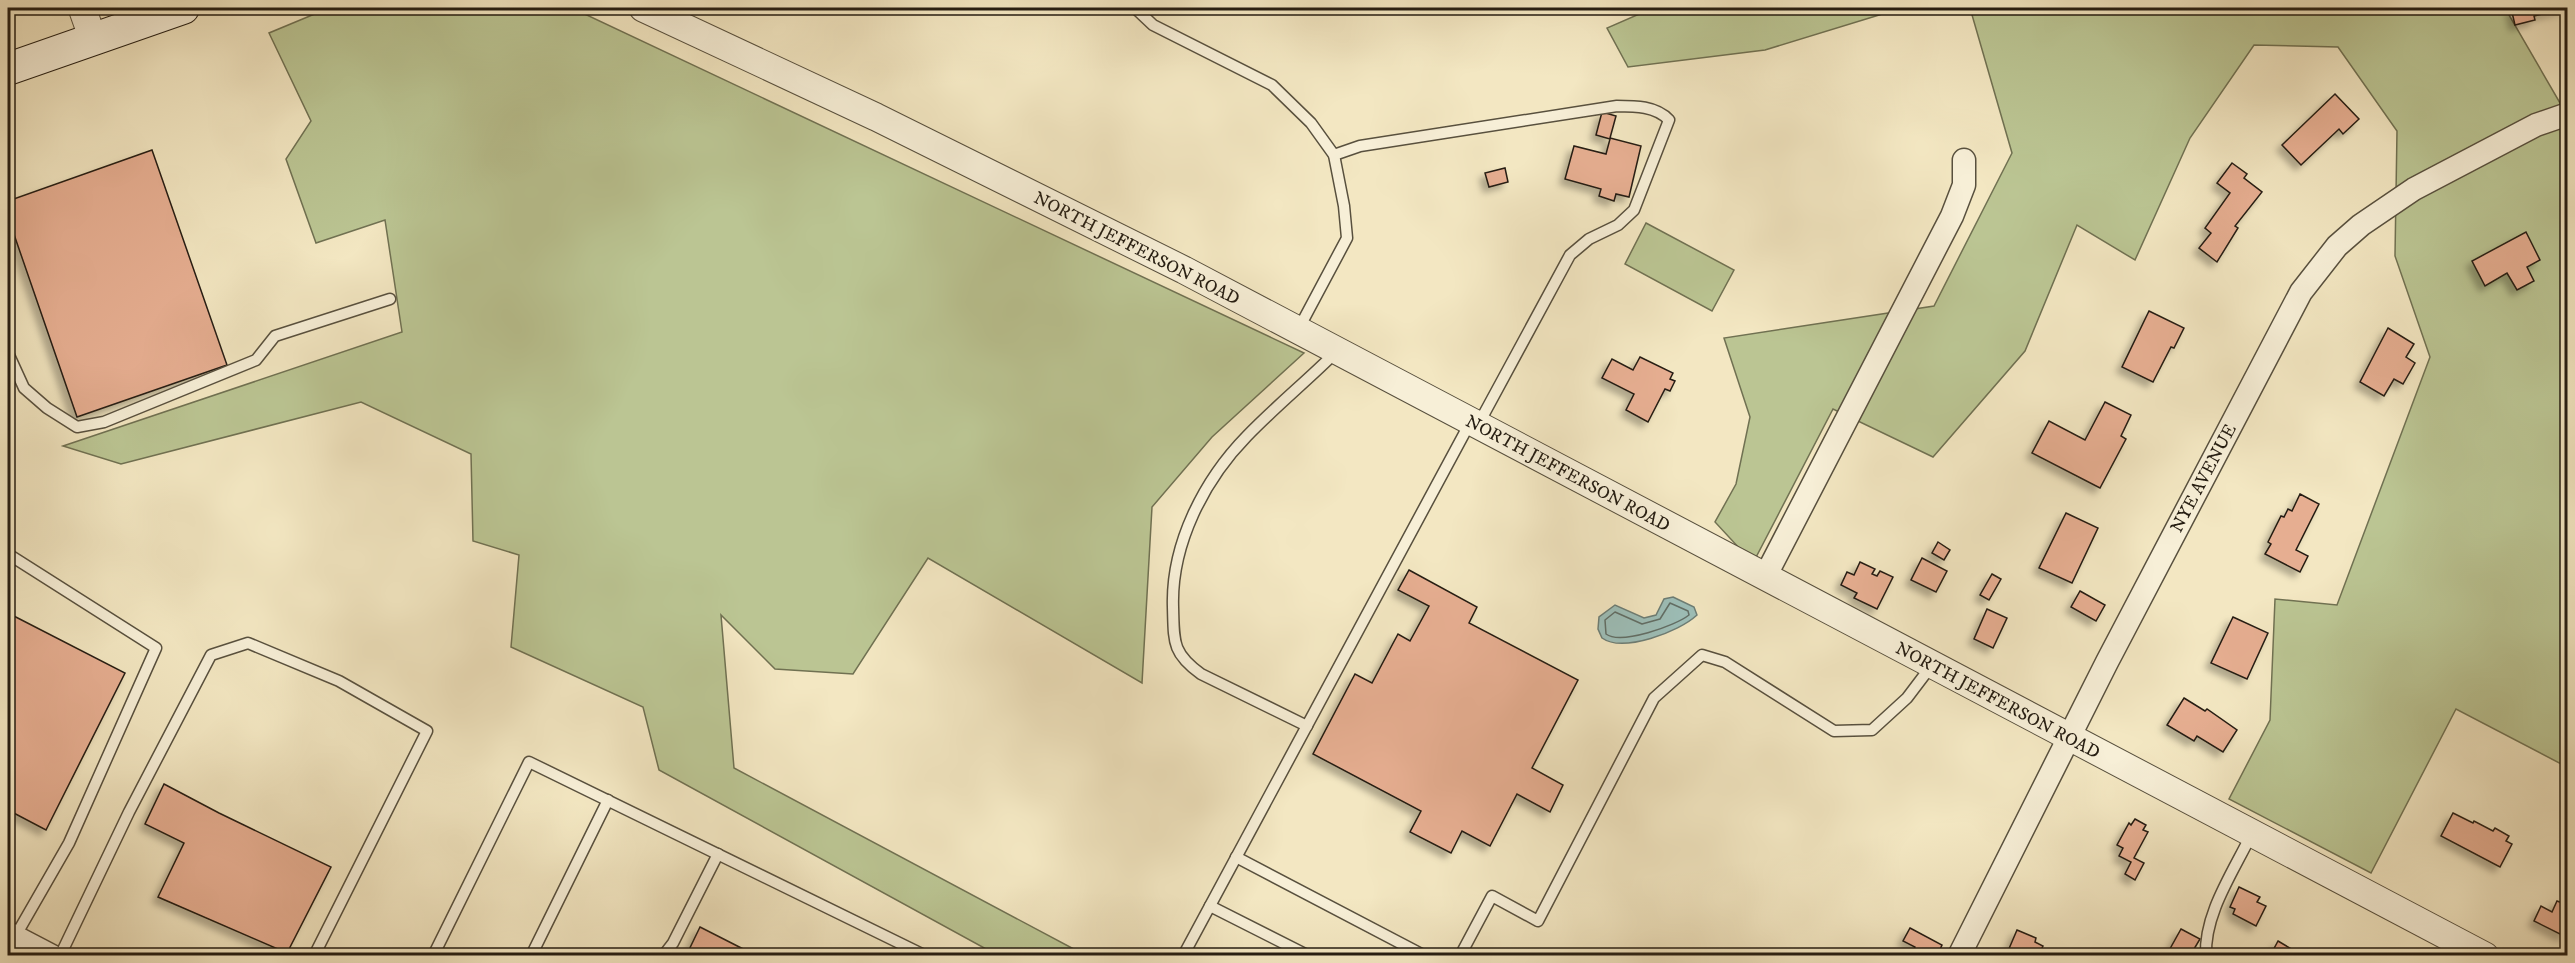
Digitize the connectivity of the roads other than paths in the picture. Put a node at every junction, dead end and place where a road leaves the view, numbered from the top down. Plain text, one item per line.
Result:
1 (82, 8) edge
2 (183, 8) edge
3 (1135, 8) edge
4 (657, 11) edge
5 (93, 39) junction
6 (8, 69) edge
7 (2568, 114) edge
8 (1334, 155) junction
9 (1964, 160) dead end
10 (390, 299) dead end
11 (1298, 330) junction
12 (1337, 351) junction
13 (8, 353) edge
14 (1475, 423) junction
15 (8, 554) edge
16 (1765, 577) junction
17 (1932, 665) junction
18 (1307, 726) junction
19 (2069, 737) junction
20 (608, 800) junction
21 (2252, 833) junction
22 (718, 854) junction
23 (1236, 857) junction
24 (1210, 906) junction
25 (11, 935) edge
26 (1188, 954) edge
27 (2478, 954) edge
28 (52, 956) edge
29 (60, 956) edge
30 (314, 956) edge
31 (433, 956) edge
32 (531, 956) edge
33 (663, 956) edge
34 (926, 956) edge
35 (1309, 956) edge
36 (1425, 956) edge
37 (1460, 956) edge
38 (1959, 956) edge
39 (2206, 956) edge

1 - 5 street
2 - 5 main road
3 - 8 lane
4 - 11 street, NORTH JEFFERSON ROAD
5 - 6 main road
7 - 19 street, NYE AVENUE
8 - 11 lane
8 - 14 lane
9 - 16 street
10 - 13 lane
11 - 12 street, NORTH JEFFERSON ROAD
12 - 14 street, NORTH JEFFERSON ROAD
12 - 18 lane
14 - 16 street, NORTH JEFFERSON ROAD
14 - 18 lane
15 - 25 lane
16 - 17 street, NORTH JEFFERSON ROAD
17 - 19 street, NORTH JEFFERSON ROAD
17 - 37 lane
18 - 23 lane
19 - 21 street, NORTH JEFFERSON ROAD
19 - 38 street, NYE AVENUE
20 - 22 lane
20 - 31 lane
20 - 32 lane
21 - 27 street, NORTH JEFFERSON ROAD
21 - 39 lane
22 - 33 lane
22 - 34 lane
23 - 24 lane
23 - 36 lane
24 - 26 lane
24 - 35 lane
25 - 28 street
29 - 30 lane

